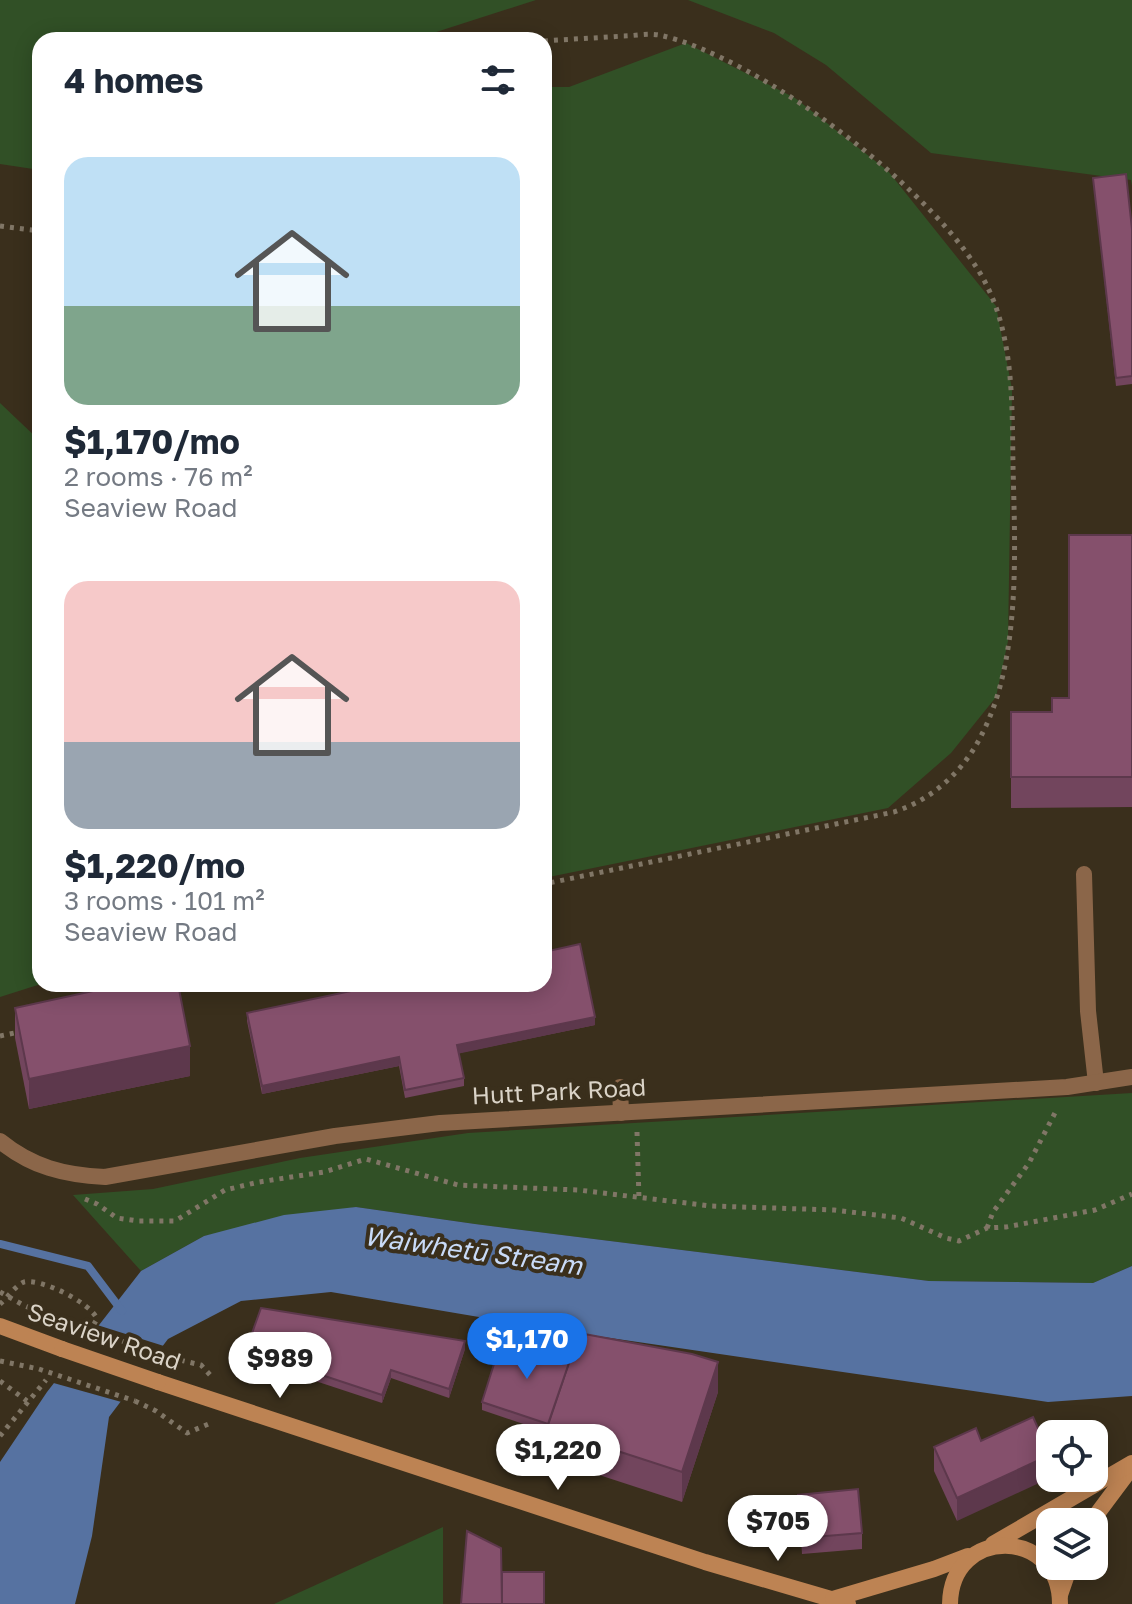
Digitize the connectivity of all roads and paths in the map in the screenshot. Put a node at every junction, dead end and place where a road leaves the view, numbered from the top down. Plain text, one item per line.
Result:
1 (552, 41) edge
2 (0, 226) edge
3 (32, 230) edge
4 (1084, 874) dead end
5 (552, 882) edge
6 (30, 1029) edge
7 (0, 1036) edge
8 (1132, 1077) edge
9 (1096, 1083) junction
10 (620, 1087) dead end
11 (1067, 1087) junction
12 (629, 1113) junction
13 (0, 1141) edge
14 (1132, 1194) edge
15 (73, 1195) dead end
16 (639, 1199) junction
17 (987, 1228) junction
18 (0, 1292) edge
19 (5, 1299) junction
20 (94, 1324) dead end
21 (0, 1326) edge
22 (0, 1361) edge
23 (206, 1369) dead end
24 (46, 1380) dead end
25 (0, 1381) edge
26 (27, 1401) junction
27 (194, 1430) dead end
28 (0, 1436) edge
29 (1132, 1465) edge
30 (1101, 1508) edge
31 (982, 1550) junction
32 (1066, 1580) edge
33 (834, 1601) edge
34 (1061, 1601) edge
35 (950, 1604) edge

1 - 5 path
2 - 3 path
4 - 9 street
6 - 7 path
8 - 9 street, Hutt Park Road
9 - 11 street, Hutt Park Road
10 - 12 street
11 - 12 street, Hutt Park Road
11 - 17 path
12 - 13 street, Hutt Park Road
12 - 16 path
14 - 17 path
15 - 16 path
16 - 17 path
18 - 19 path
19 - 20 path
19 - 23 path, bridge
21 - 33 main road, Seaview Road, bridge
22 - 27 path, bridge
24 - 26 path
25 - 26 path
26 - 28 path
29 - 30 main road
29 - 31 main road, Seaview Road
31 - 33 main road, Seaview Road
31 - 34 main road
31 - 35 main road
32 - 34 main road

